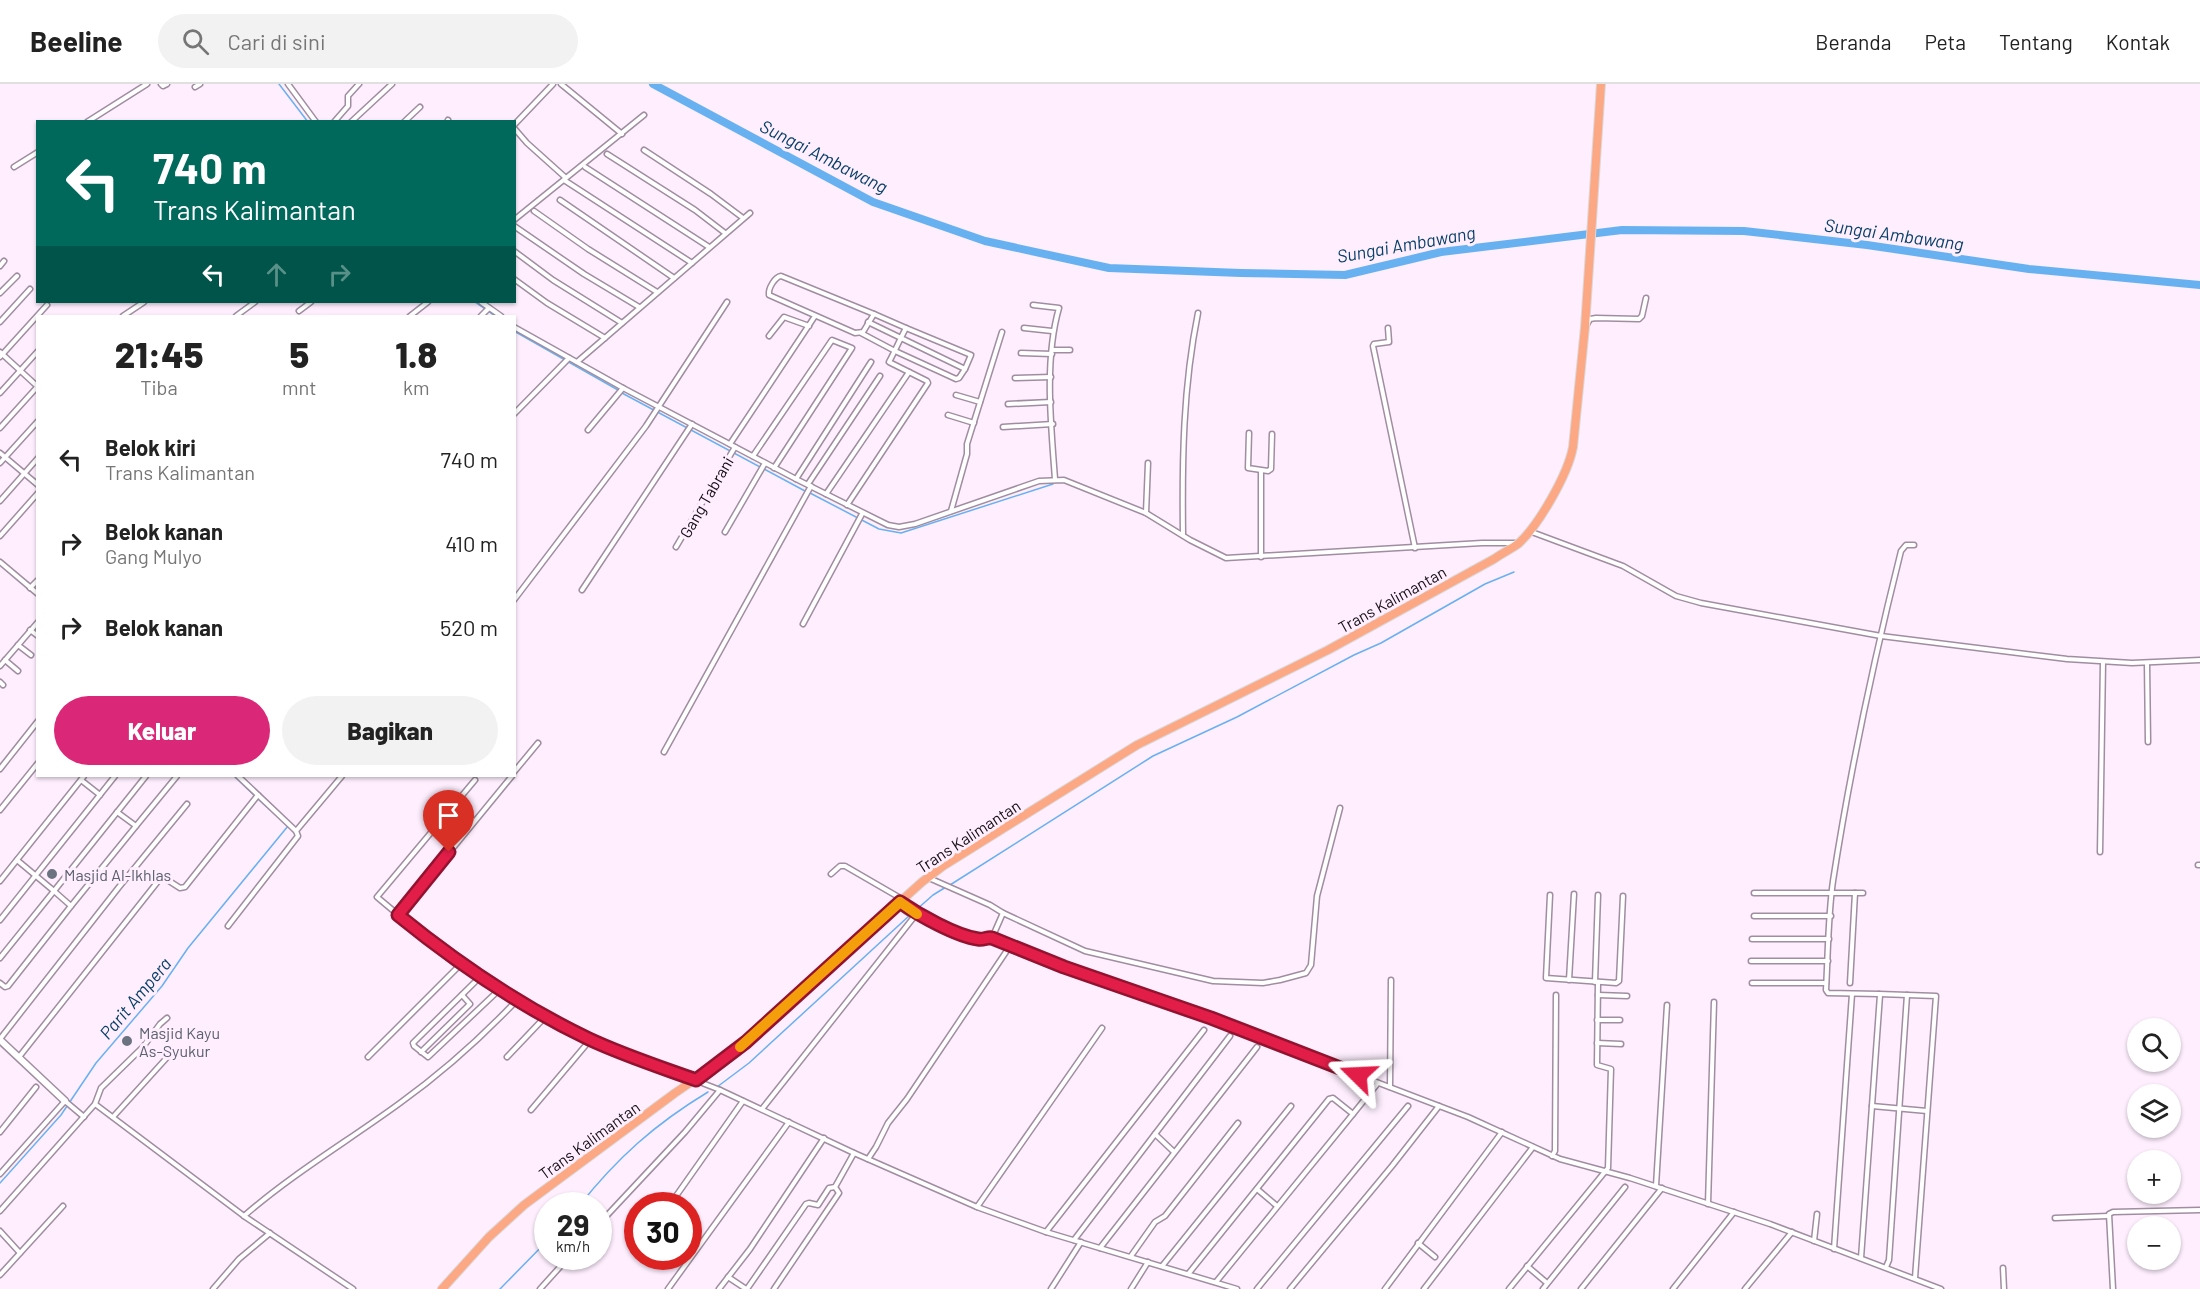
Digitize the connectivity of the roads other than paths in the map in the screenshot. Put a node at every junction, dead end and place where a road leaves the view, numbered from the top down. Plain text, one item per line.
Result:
1 (147, 84) edge
2 (161, 84) edge
3 (167, 84) edge
4 (200, 84) edge
5 (288, 84) edge
6 (359, 84) edge
7 (392, 84) edge
8 (553, 84) edge
9 (561, 84) edge
10 (1601, 84) edge
11 (195, 87) dead end
12 (420, 107) dead end
13 (644, 115) dead end
14 (90, 120) edge
15 (315, 120) edge
16 (336, 120) edge
17 (353, 120) edge
18 (406, 120) edge
19 (516, 124) edge
20 (516, 129) edge
21 (622, 134) junction
22 (644, 150) dead end
23 (36, 153) edge
24 (607, 154) dead end
25 (585, 166) dead end
26 (14, 167) dead end
27 (565, 179) junction
28 (560, 200) dead end
29 (534, 211) dead end
30 (750, 213) dead end
31 (516, 218) edge
32 (743, 218) junction
33 (516, 227) edge
34 (725, 233) junction
35 (709, 247) junction
36 (516, 252) edge
37 (4, 261) dead end
38 (692, 263) junction
39 (0, 266) edge
40 (17, 276) dead end
41 (674, 278) junction
42 (516, 280) edge
43 (30, 289) dead end
44 (657, 292) junction
45 (0, 293) edge
46 (1646, 298) dead end
47 (727, 302) dead end
48 (142, 303) edge
49 (254, 303) edge
50 (310, 303) edge
51 (427, 303) edge
52 (482, 303) edge
53 (47, 305) dead end
54 (1033, 305) dead end
55 (639, 307) junction
56 (489, 308) junction
57 (299, 311) dead end
58 (1198, 313) dead end
59 (874, 314) junction
60 (38, 315) edge
61 (124, 315) edge
62 (237, 315) edge
63 (412, 315) edge
64 (482, 315) edge
65 (500, 315) edge
66 (815, 316) junction
67 (36, 317) edge
68 (0, 322) edge
69 (868, 322) junction
70 (622, 323) junction
71 (809, 326) junction
72 (1585, 327) junction
73 (516, 328) edge
74 (906, 328) junction
75 (1024, 328) dead end
76 (1388, 328) dead end
77 (1052, 331) junction
78 (1002, 332) dead end
79 (861, 333) junction
80 (769, 336) dead end
81 (605, 338) junction
82 (901, 338) junction
83 (1070, 350) dead end
84 (895, 351) junction
85 (1052, 352) junction
86 (36, 353) edge
87 (1021, 353) dead end
88 (1, 355) edge
89 (569, 358) junction
90 (577, 362) junction
91 (872, 362) dead end
92 (965, 369) junction
93 (20, 370) junction
94 (909, 372) junction
95 (880, 376) dead end
96 (1052, 377) junction
97 (1015, 378) dead end
98 (36, 385) edge
99 (36, 387) edge
100 (623, 388) junction
101 (0, 393) edge
102 (956, 395) dead end
103 (980, 402) junction
104 (1051, 402) junction
105 (1008, 404) dead end
106 (658, 410) junction
107 (516, 412) edge
108 (948, 415) dead end
109 (36, 423) edge
110 (974, 423) junction
111 (1053, 424) junction
112 (691, 427) junction
113 (1003, 427) dead end
114 (0, 428) edge
115 (588, 430) dead end
116 (1249, 433) dead end
117 (1272, 434) dead end
118 (733, 446) junction
119 (0, 453) edge
120 (753, 456) junction
121 (4, 457) junction
122 (36, 460) edge
123 (0, 462) edge
124 (1148, 463) dead end
125 (763, 466) junction
126 (774, 468) junction
127 (1261, 471) junction
128 (24, 473) junction
129 (796, 479) junction
130 (1055, 479) junction
131 (36, 482) edge
132 (810, 486) junction
133 (826, 494) junction
134 (36, 495) edge
135 (0, 501) edge
136 (847, 505) junction
137 (950, 512) junction
138 (1146, 513) junction
139 (860, 518) junction
140 (1528, 531) junction
141 (725, 532) dead end
142 (0, 536) edge
143 (1183, 536) junction
144 (1518, 543) junction
145 (1914, 545) dead end
146 (676, 547) dead end
147 (1415, 548) junction
148 (1261, 557) junction
149 (0, 562) edge
150 (36, 582) edge
151 (30, 588) junction
152 (582, 590) dead end
153 (36, 592) edge
154 (516, 597) edge
155 (36, 624) edge
156 (803, 624) dead end
157 (30, 630) junction
158 (36, 634) edge
159 (1881, 636) junction
160 (18, 645) junction
161 (31, 656) dead end
162 (5, 660) junction
163 (2200, 660) edge
164 (2103, 662) junction
165 (2147, 663) junction
166 (0, 666) edge
167 (18, 671) dead end
168 (36, 724) edge
169 (2148, 742) dead end
170 (538, 743) dead end
171 (664, 752) dead end
172 (36, 766) edge
173 (0, 769) edge
174 (516, 770) edge
175 (114, 777) edge
176 (145, 777) edge
177 (176, 777) edge
178 (239, 777) edge
179 (341, 777) edge
180 (511, 777) edge
181 (83, 778) edge
182 (475, 780) dead end
183 (100, 795) junction
184 (258, 795) junction
185 (187, 804) dead end
186 (454, 805) junction
187 (1340, 808) dead end
188 (0, 810) edge
189 (117, 812) junction
190 (474, 821) junction
191 (136, 826) junction
192 (296, 831) junction
193 (2100, 852) dead end
194 (17, 860) junction
195 (831, 874) dead end
196 (35, 875) junction
197 (928, 877) junction
198 (0, 881) edge
199 (54, 891) junction
200 (1754, 893) dead end
201 (1832, 893) junction
202 (1856, 893) junction
203 (1863, 893) dead end
204 (1574, 894) dead end
205 (1550, 895) dead end
206 (1598, 895) dead end
207 (1623, 896) dead end
208 (900, 902) junction
209 (71, 906) junction
210 (912, 913) junction
211 (1003, 913) junction
212 (398, 915) junction
213 (1754, 916) dead end
214 (1831, 916) junction
215 (0, 920) edge
216 (228, 926) dead end
217 (992, 938) junction
218 (1752, 939) dead end
219 (1829, 939) junction
220 (1010, 946) junction
221 (0, 958) edge
222 (1751, 961) dead end
223 (1828, 961) junction
224 (461, 964) junction
225 (480, 977) junction
226 (1391, 980) dead end
227 (1569, 980) junction
228 (1596, 982) junction
229 (1752, 983) dead end
230 (1826, 983) junction
231 (1850, 983) dead end
232 (0, 984) edge
233 (500, 989) junction
234 (1852, 994) junction
235 (1879, 994) junction
236 (462, 995) junction
237 (1556, 995) dead end
238 (1598, 995) junction
239 (1907, 995) junction
240 (1628, 996) dead end
241 (517, 1000) junction
242 (1714, 1002) dead end
243 (1668, 1005) dead end
244 (545, 1017) junction
245 (167, 1018) dead end
246 (1597, 1020) junction
247 (1620, 1020) dead end
248 (1102, 1028) dead end
249 (1204, 1030) dead end
250 (1230, 1036) dead end
251 (0, 1039) edge
252 (591, 1040) junction
253 (1597, 1043) junction
254 (1621, 1044) dead end
255 (1257, 1047) dead end
256 (172, 1052) dead end
257 (422, 1052) junction
258 (368, 1057) dead end
259 (507, 1057) dead end
260 (19, 1058) junction
261 (696, 1080) junction
262 (1378, 1083) junction
263 (36, 1087) dead end
264 (1390, 1088) junction
265 (719, 1089) junction
266 (743, 1101) junction
267 (64, 1103) junction
268 (95, 1104) junction
269 (1291, 1106) dead end
270 (1408, 1106) dead end
271 (1439, 1106) junction
272 (1872, 1106) junction
273 (1900, 1108) junction
274 (762, 1109) junction
275 (531, 1110) dead end
276 (1927, 1111) junction
277 (1353, 1114) junction
278 (84, 1117) junction
279 (113, 1117) junction
280 (789, 1122) junction
281 (1238, 1123) dead end
282 (0, 1132) edge
283 (1502, 1132) junction
284 (1155, 1134) junction
285 (824, 1138) junction
286 (1533, 1147) junction
287 (1174, 1152) junction
288 (854, 1153) junction
289 (1552, 1156) junction
290 (868, 1159) junction
291 (1605, 1172) junction
292 (0, 1174) edge
293 (1656, 1186) junction
294 (835, 1187) junction
295 (1625, 1187) dead end
296 (1662, 1188) junction
297 (1257, 1189) junction
298 (679, 1192) edge
299 (1708, 1203) junction
300 (63, 1206) dead end
301 (1277, 1206) junction
302 (977, 1207) junction
303 (612, 1210) edge
304 (2200, 1210) edge
305 (0, 1211) edge
306 (1734, 1212) junction
307 (1817, 1214) dead end
308 (244, 1216) junction
309 (2108, 1216) junction
310 (2055, 1218) dead end
311 (0, 1231) edge
312 (1046, 1232) junction
313 (1792, 1232) junction
314 (270, 1233) junction
315 (1074, 1240) junction
316 (1814, 1241) junction
317 (1081, 1242) junction
318 (1418, 1243) junction
319 (1100, 1248) junction
320 (1834, 1249) junction
321 (20, 1253) junction
322 (1131, 1256) junction
323 (1435, 1257) dead end
324 (1861, 1258) junction
325 (1148, 1262) junction
326 (1163, 1265) junction
327 (1527, 1266) junction
328 (1886, 1268) junction
329 (2003, 1268) dead end
330 (557, 1270) edge
331 (1189, 1273) junction
332 (0, 1275) edge
333 (728, 1277) junction
334 (1915, 1278) junction
335 (1216, 1282) junction
336 (1547, 1283) junction
337 (1223, 1287) edge
338 (213, 1289) edge
339 (354, 1289) edge
340 (442, 1289) edge
341 (540, 1289) edge
342 (668, 1289) edge
343 (719, 1289) edge
344 (746, 1289) edge
345 (774, 1289) edge
346 (1051, 1289) edge
347 (1131, 1289) edge
348 (1237, 1289) edge
349 (1257, 1289) edge
350 (1290, 1289) edge
351 (1385, 1289) edge
352 (1424, 1289) edge
353 (1509, 1289) edge
354 (1543, 1289) edge
355 (1581, 1289) edge
356 (1673, 1289) edge
357 (1745, 1289) edge
358 (1941, 1289) edge
359 (2004, 1289) edge
360 (2113, 1289) edge

1 - 14 street
2 - 3 street
4 - 11 street
5 - 15 street
6 - 16 street
7 - 17 street
8 - 19 street
9 - 21 street
10 - 72 highway, Trans Kalimantan
12 - 18 street
13 - 21 street
20 - 27 street
21 - 27 street
22 - 32 street
23 - 26 street
24 - 34 street
25 - 35 street
27 - 31 street
27 - 38 street
28 - 41 street
29 - 44 street
30 - 32 street
32 - 34 street
33 - 55 street
34 - 35 street
35 - 38 street
36 - 70 street
37 - 39 street
38 - 41 street
40 - 45 street
41 - 44 street
42 - 81 street
43 - 68 street
44 - 55 street
46 - 72 street
47 - 106 street
48 - 61 street
49 - 62 street
50 - 57 street
51 - 63 street
52 - 56 street
53 - 60 street
54 - 77 street
55 - 70 street
56 - 64 street
56 - 65 street
58 - 143 street
59 - 66 street
59 - 69 street
59 - 74 street
66 - 71 street, Gang Tabrani
66 - 79 street
67 - 88 street
69 - 79 street
69 - 82 street
70 - 81 street
71 - 80 street
71 - 118 street, Gang Tabrani
72 - 140 highway, Trans Kalimantan
73 - 89 street
74 - 82 street
74 - 92 street
75 - 77 street
76 - 147 street
77 - 85 street
78 - 103 street
79 - 84 street
81 - 90 street
82 - 84 street
82 - 92 street
83 - 85 street
84 - 92 street
84 - 94 street
85 - 87 street
85 - 96 street
86 - 93 street
88 - 93 street
89 - 90 street
89 - 107 street
90 - 100 street
91 - 129 street
93 - 98 street
93 - 101 street
94 - 133 street
94 - 136 street
95 - 132 street
96 - 97 street
96 - 104 street
99 - 114 street
100 - 106 street
100 - 115 street
102 - 103 street
103 - 110 street
104 - 105 street
104 - 111 street
106 - 112 street
106 - 154 street
108 - 110 street
109 - 121 street
110 - 137 street
111 - 113 street
111 - 130 street
112 - 118 street
112 - 152 street
116 - 127 street
117 - 127 street
118 - 120 street
118 - 146 street, Gang Tabrani
119 - 121 street
120 - 125 street
120 - 126 street
121 - 123 street
121 - 128 street
122 - 128 street
124 - 138 street
125 - 126 street
125 - 141 street
126 - 129 street
127 - 148 street
128 - 131 street
128 - 135 street
129 - 132 street
130 - 137 street
130 - 138 street
132 - 133 street
132 - 171 street
133 - 136 street
134 - 142 street
136 - 139 street
137 - 139 street
138 - 143 street
139 - 156 street
140 - 144 highway, Trans Kalimantan
140 - 159 street
143 - 148 street
144 - 147 street
144 - 197 highway, Trans Kalimantan
145 - 159 street
147 - 148 street
149 - 151 street
150 - 151 street
151 - 153 street
155 - 157 street
157 - 158 street
157 - 160 street
159 - 164 street
159 - 201 street
160 - 161 street
160 - 162 street
162 - 166 street
162 - 167 street
163 - 165 street
164 - 165 street
164 - 193 street
165 - 169 street
168 - 173 street
170 - 174 street
172 - 188 street
175 - 183 street
176 - 189 street
177 - 191 street
178 - 184 street
179 - 192 street
180 - 190 street
181 - 183 street
181 - 194 street
182 - 186 street
183 - 196 street
184 - 192 street
184 - 260 street
185 - 251 street
186 - 190 street
186 - 212 street
187 - 211 street
189 - 191 street
189 - 199 street
190 - 212 street
191 - 209 street
192 - 216 street
194 - 196 street
194 - 198 street
195 - 208 street
196 - 199 street
196 - 215 street
197 - 208 highway, Trans Kalimantan
197 - 211 street
199 - 209 street
199 - 221 street
200 - 201 street
201 - 202 street
201 - 214 street
202 - 203 street
202 - 231 street
204 - 227 street
205 - 227 street
206 - 228 street
207 - 228 street
208 - 210 street
208 - 261 highway, Trans Kalimantan
209 - 232 street
210 - 217 street
210 - 274 street
211 - 217 street
212 - 224 street
213 - 214 street
214 - 219 street
217 - 220 street
218 - 219 street
219 - 223 street
220 - 262 street
220 - 290 street
222 - 223 street
223 - 230 street
224 - 225 street
224 - 258 street
225 - 233 street
225 - 236 street
226 - 264 street
227 - 228 street
228 - 238 street
229 - 230 street
230 - 234 street
233 - 241 street
233 - 257 street
234 - 235 street
234 - 320 street
235 - 239 street
235 - 272 street
236 - 257 street
236 - 257 street
237 - 289 street
238 - 240 street
238 - 246 street
239 - 273 street
239 - 276 street
241 - 244 street
241 - 308 street
242 - 299 street
243 - 293 street
244 - 252 street
244 - 259 street
245 - 268 street
246 - 247 street
246 - 253 street
248 - 302 street
249 - 312 street
250 - 284 street
251 - 260 street
252 - 261 street
252 - 275 street
253 - 254 street
253 - 291 street
255 - 287 street
256 - 279 street
260 - 267 street
261 - 265 street
261 - 340 highway, Trans Kalimantan
262 - 264 street
262 - 277 street
263 - 282 street
264 - 271 street
265 - 266 street
265 - 303 street
266 - 274 street
266 - 298 street
267 - 278 street
267 - 292 street
268 - 278 street
268 - 279 street
269 - 326 street
270 - 349 street
271 - 283 street
271 - 350 street
272 - 273 street
272 - 324 street
273 - 276 street
273 - 328 street
274 - 280 street
276 - 334 street
277 - 297 street
277 - 301 street
278 - 305 street
279 - 308 street
280 - 285 street
280 - 342 street
281 - 322 street
283 - 286 street
283 - 318 street
284 - 287 street
284 - 315 street
285 - 288 street
285 - 333 street
286 - 289 street
286 - 352 street
287 - 319 street
288 - 290 street
288 - 294 street
289 - 291 street
290 - 302 street
291 - 293 street
291 - 327 street
293 - 296 street
294 - 344 street
294 - 345 street
295 - 336 street
296 - 299 street
296 - 355 street
297 - 301 street
297 - 331 street
299 - 306 street
300 - 321 street
301 - 335 street
302 - 312 street
304 - 309 street
306 - 313 street
306 - 356 street
307 - 316 street
308 - 314 street
309 - 310 street
309 - 360 street
311 - 321 street
312 - 315 street
313 - 316 street
313 - 357 street
314 - 338 street
314 - 339 street
315 - 317 street
316 - 320 street
317 - 319 street
317 - 346 street
318 - 323 street
318 - 351 street
319 - 322 street
320 - 324 street
321 - 332 street
322 - 325 street
324 - 328 street
325 - 326 street
325 - 347 street
326 - 331 street
327 - 336 street
327 - 353 street
328 - 334 street
329 - 359 street
330 - 341 street
331 - 335 street
333 - 343 street
333 - 344 street
334 - 358 street
335 - 337 street
336 - 354 street
337 - 348 street

